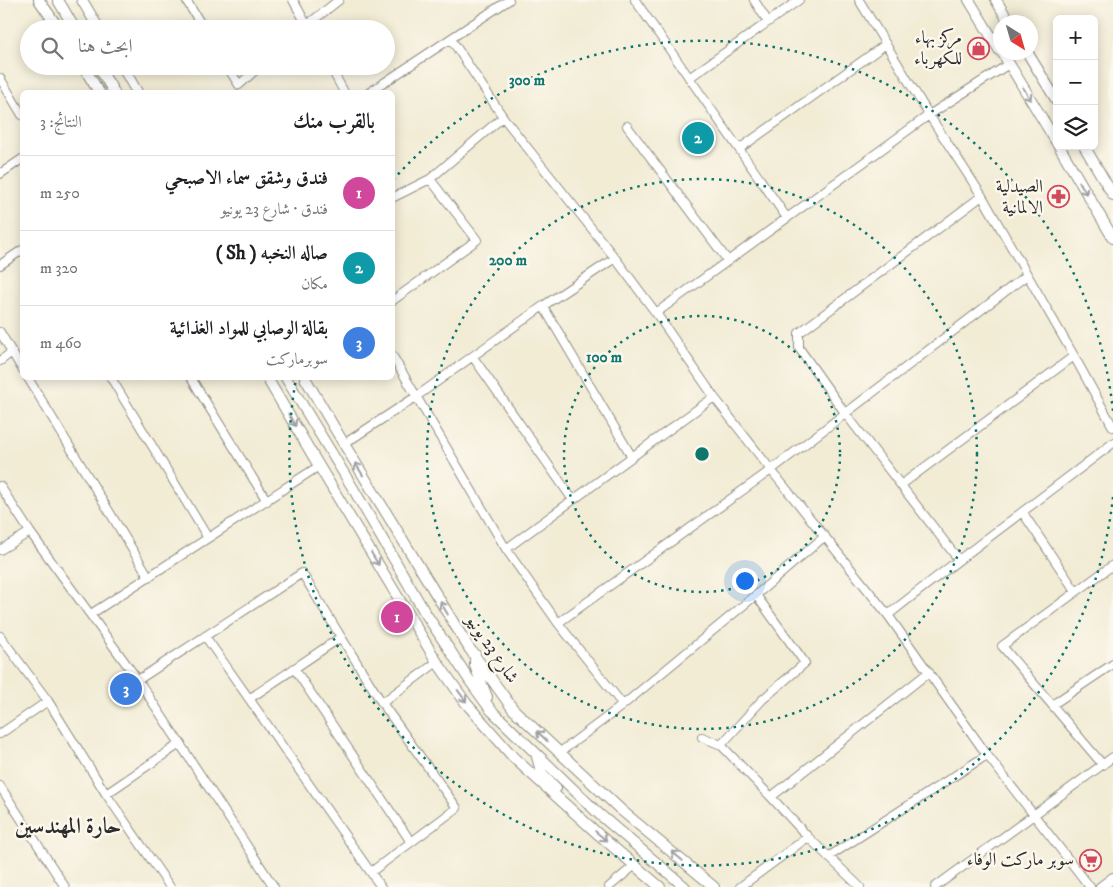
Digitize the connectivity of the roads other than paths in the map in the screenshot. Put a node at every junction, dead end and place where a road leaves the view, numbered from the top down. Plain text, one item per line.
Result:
1 (39, 0) edge
2 (58, 0) edge
3 (82, 0) edge
4 (186, 0) edge
5 (293, 0) edge
6 (339, 0) edge
7 (509, 0) edge
8 (635, 0) edge
9 (754, 0) edge
10 (799, 0) edge
11 (859, 0) edge
12 (969, 0) edge
13 (996, 0) edge
14 (1005, 15) edge
15 (53, 20) edge
16 (70, 20) edge
17 (94, 20) edge
18 (198, 20) edge
19 (303, 20) edge
20 (315, 20) edge
21 (768, 22) junction
22 (451, 39) junction
23 (993, 39) edge
24 (886, 44) junction
25 (1006, 60) edge
26 (1032, 60) edge
27 (1009, 64) junction
28 (88, 75) edge
29 (104, 75) edge
30 (127, 75) edge
31 (233, 75) edge
32 (250, 75) edge
33 (335, 75) edge
34 (689, 78) junction
35 (1, 80) edge
36 (97, 90) edge
37 (113, 90) edge
38 (136, 90) edge
39 (343, 90) edge
40 (373, 90) edge
41 (1053, 94) edge
42 (20, 111) edge
43 (929, 115) junction
44 (503, 117) junction
45 (627, 126) dead end
46 (1053, 137) edge
47 (739, 149) junction
48 (1061, 150) edge
49 (1086, 150) edge
50 (20, 161) edge
51 (0, 174) edge
52 (430, 179) junction
53 (1113, 195) edge
54 (395, 196) edge
55 (982, 196) junction
56 (787, 218) junction
57 (1113, 238) edge
58 (20, 251) edge
59 (615, 258) junction
60 (728, 261) junction
61 (0, 265) edge
62 (1027, 275) junction
63 (395, 299) edge
64 (543, 306) junction
65 (656, 312) junction
66 (0, 332) edge
67 (12, 352) junction
68 (1074, 356) junction
69 (473, 357) junction
70 (395, 360) edge
71 (0, 361) edge
72 (20, 366) edge
73 (29, 380) edge
74 (112, 380) edge
75 (192, 380) edge
76 (269, 380) edge
77 (287, 380) edge
78 (306, 380) edge
79 (417, 396) junction
80 (714, 397) junction
81 (845, 413) junction
82 (1113, 427) edge
83 (1113, 443) edge
84 (344, 444) junction
85 (632, 457) junction
86 (319, 466) junction
87 (771, 470) junction
88 (901, 485) junction
89 (0, 486) edge
90 (573, 500) junction
91 (267, 501) junction
92 (1023, 513) junction
93 (30, 532) junction
94 (825, 536) junction
95 (208, 538) junction
96 (506, 549) junction
97 (0, 550) edge
98 (958, 560) junction
99 (1113, 565) edge
100 (149, 577) junction
101 (1076, 592) junction
102 (756, 595) junction
103 (90, 614) junction
104 (888, 614) junction
105 (558, 623) junction
106 (0, 636) edge
107 (205, 636) junction
108 (341, 637) junction
109 (475, 654) junction
110 (438, 662) junction
111 (1113, 664) edge
112 (294, 668) junction
113 (929, 672) junction
114 (138, 680) junction
115 (249, 699) junction
116 (48, 701) junction
117 (382, 703) junction
118 (623, 705) junction
119 (1052, 705) junction
120 (491, 710) junction
121 (0, 734) edge
122 (702, 737) dead end
123 (181, 743) junction
124 (721, 745) junction
125 (559, 753) junction
126 (535, 754) junction
127 (987, 755) junction
128 (1113, 757) edge
129 (1103, 765) junction
130 (0, 786) edge
131 (106, 794) junction
132 (771, 797) junction
133 (1034, 816) junction
134 (584, 822) junction
135 (808, 837) junction
136 (411, 842) junction
137 (828, 857) junction
138 (635, 865) junction
139 (371, 872) junction
140 (65, 887) edge
141 (170, 887) edge
142 (274, 887) edge
143 (381, 887) edge
144 (609, 887) edge
145 (660, 887) edge
146 (685, 887) edge
147 (714, 887) edge
148 (740, 887) edge
149 (860, 887) edge
150 (935, 887) edge
151 (1090, 887) edge

1 - 15 street
2 - 16 street
3 - 17 street
4 - 18 street
5 - 19 street
6 - 20 street
7 - 22 street
8 - 34 street
9 - 21 street
10 - 21 street
11 - 24 street
12 - 23 street
13 - 14 street
21 - 34 street
22 - 40 street
22 - 44 street
24 - 43 street
24 - 47 street
25 - 27 street
26 - 41 street
27 - 43 street
27 -> 46 street
28 - 36 street
29 - 37 street
30 - 38 street
31 - 32 street
33 - 39 street
34 - 47 street
35 - 42 street
43 - 55 street
43 - 56 street
44 - 52 street
44 - 59 street
45 - 60 street
47 - 56 street
48 -> 57 street
49 - 53 street
50 - 51 street
52 - 54 street
52 - 63 street
55 - 62 street
55 - 81 street
56 - 60 street
58 - 61 street
59 - 64 street
59 - 65 street
60 - 65 street
62 - 68 street
62 - 81 street
64 - 69 street
64 - 85 street
65 - 80 street
66 - 67 street
67 - 71 street
67 - 72 street
68 - 82 street
68 - 88 street
69 - 79 street
69 - 90 street
70 - 79 street
73 - 100 street
74 - 95 street
75 - 91 street
76 -> 86 street
77 - 120 street
78 - 84 street, شارع 23 يونيو
79 - 84 street
79 - 96 street
80 - 85 street
80 - 87 street
81 - 87 street
81 - 88 street
83 - 92 street
109 -> 84 street, شارع 23 يونيو
85 - 90 street
86 - 91 street
86 -> 110 street
87 - 94 street
87 - 105 street
88 - 98 street
89 - 93 street
90 - 96 street
91 - 95 street
92 - 98 street
92 - 101 street
93 - 97 street
93 - 103 street
94 - 102 street
94 - 104 street
95 - 100 street
96 - 105 street
98 - 104 street
99 - 101 street
100 - 103 street
101 - 119 street
102 - 118 street
102 - 124 street
103 - 114 street
104 - 113 street
105 - 118 street
106 - 116 street
107 - 108 street
107 - 114 street
107 - 115 street
108 - 112 street
108 - 117 street
109 - 120 street
125 -> 109 street, شارع 23 يونيو
110 - 117 street
110 -> 134 street
111 - 119 street
112 - 115 street
112 - 136 street
113 - 127 street
113 - 132 street
114 - 123 street
115 - 139 street
116 - 121 street
116 - 131 street
117 - 136 street
118 - 125 street
119 - 129 street
120 - 126 street
122 - 124 street
123 - 131 street
123 - 142 street
124 - 132 street
147 -> 125 street, شارع 23 يونيو
126 - 134 street
126 - 146 street
127 - 133 street
127 - 137 street
128 - 129 street
129 - 133 street
130 - 140 street
131 - 141 street
132 - 135 street
133 - 150 street
133 - 151 street
134 -> 138 street
135 - 137 street
135 - 148 street
136 - 139 street
137 - 149 street
138 - 144 street
138 - 145 street
139 - 143 street

